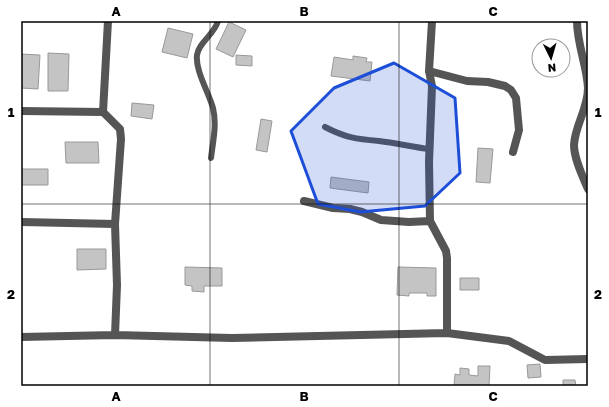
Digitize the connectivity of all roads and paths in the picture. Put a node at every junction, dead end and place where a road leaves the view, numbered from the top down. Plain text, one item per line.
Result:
1 (108, 21) edge
2 (218, 21) edge
3 (432, 21) edge
4 (577, 21) edge
5 (429, 71) junction
6 (21, 111) edge
7 (103, 112) junction
8 (325, 127) dead end
9 (429, 149) junction
10 (513, 152) dead end
11 (211, 158) dead end
12 (588, 189) edge
13 (304, 201) dead end
14 (430, 221) junction
15 (21, 222) edge
16 (115, 224) junction
17 (447, 333) junction
18 (115, 335) junction
19 (21, 337) edge
20 (588, 359) edge

1 - 7 street
2 - 11 lane
3 - 5 street
4 - 12 street
5 - 9 street
5 - 10 street
6 - 7 street
7 - 16 street
8 - 9 lane
9 - 14 street
13 - 14 street
14 - 17 street
15 - 16 street
16 - 18 street
17 - 18 street
17 - 20 street
18 - 19 street

